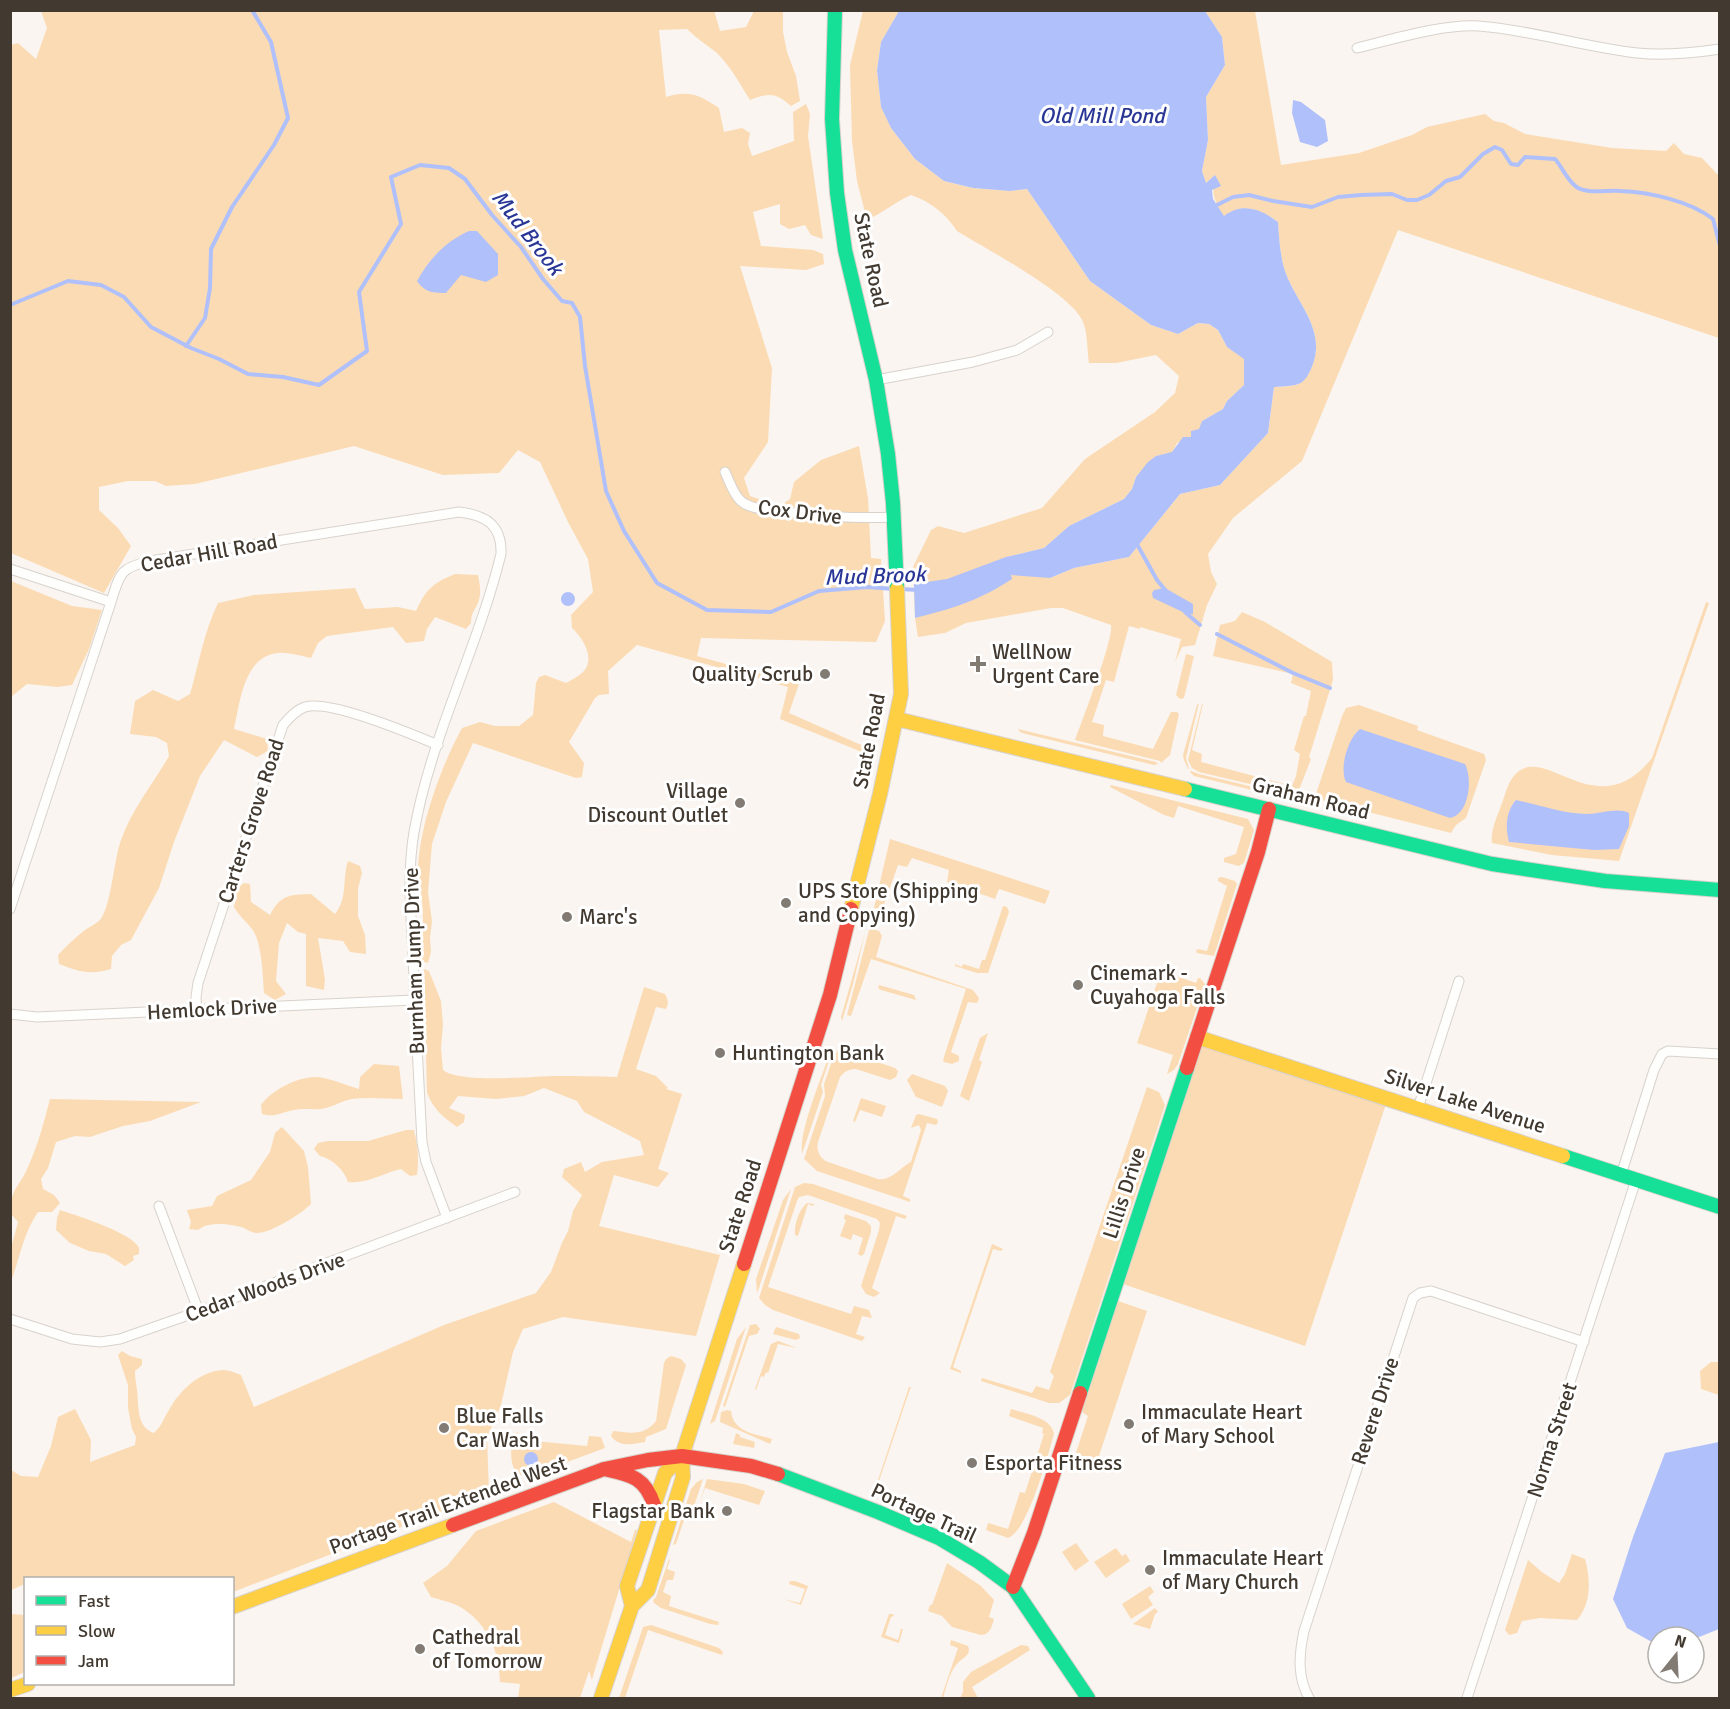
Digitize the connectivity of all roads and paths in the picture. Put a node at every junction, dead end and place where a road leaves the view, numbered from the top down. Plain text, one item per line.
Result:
1 (835, 10) edge
2 (1357, 48) dead end
3 (1719, 49) edge
4 (1048, 332) dead end
5 (876, 380) junction
6 (726, 472) dead end
7 (894, 518) junction
8 (10, 569) edge
9 (111, 602) junction
10 (487, 602) joint
11 (897, 719) junction
12 (438, 745) junction
13 (1269, 809) junction
14 (1719, 890) edge
15 (10, 909) edge
16 (1460, 981) dead end
17 (414, 1000) junction
18 (197, 1010) junction
19 (10, 1014) edge
20 (1197, 1037) junction
21 (1719, 1054) edge
22 (1418, 1108) junction
23 (1621, 1175) junction
24 (1636, 1180) junction
25 (515, 1192) dead end
26 (159, 1206) dead end
27 (1719, 1207) edge
28 (447, 1218) junction
29 (199, 1312) junction
30 (10, 1318) edge
31 (1584, 1342) junction
32 (682, 1456) junction
33 (604, 1469) junction
34 (654, 1505) junction
35 (1013, 1587) junction
36 (234, 1606) edge
37 (632, 1606) junction
38 (24, 1685) edge
39 (10, 1690) edge
40 (602, 1698) edge
41 (1088, 1698) edge
42 (1309, 1698) edge
43 (1467, 1698) edge

1 - 5 main road, State Road
2 - 3 street
4 - 5 street
5 - 7 main road, State Road
6 - 7 street, Cox Drive
7 - 11 main road, State Road
8 - 9 street
9 - 10 street, Cedar Hill Road
9 - 15 street, Cedar Hill Road
10 - 12 street, Burnham Jump Drive
11 - 13 main road, Graham Road
11 - 32 main road, State Road
12 - 17 street, Burnham Jump Drive
12 - 18 street, Carters Grove Road
13 - 14 main road, Graham Road
13 - 20 main road, Lillis Drive
16 - 22 street
17 - 18 street, Hemlock Drive
17 - 28 street, Burnham Jump Drive
18 - 19 street, Hemlock Drive
20 - 22 main road, Silver Lake Avenue
20 - 35 main road, Lillis Drive
21 - 23 street
22 - 23 main road, Silver Lake Avenue
23 - 24 main road, Silver Lake Avenue
24 - 27 main road, Silver Lake Avenue
24 - 31 street, Norma Street
25 - 28 street, Cedar Woods Drive
26 - 29 street
28 - 29 street, Cedar Woods Drive
29 - 30 street, Cedar Woods Drive
31 - 42 street, Revere Drive
31 - 43 street, Norma Street
32 - 33 main road, Portage Trail Extended West
32 - 34 main road, State Road
32 - 35 main road, Portage Trail
32 - 37 main road, State Road
33 - 34 main road
33 - 36 main road, Portage Trail Extended West
34 - 37 main road, State Road
35 - 41 main road, Portage Trail
37 - 40 main road, State Road
38 - 39 main road

